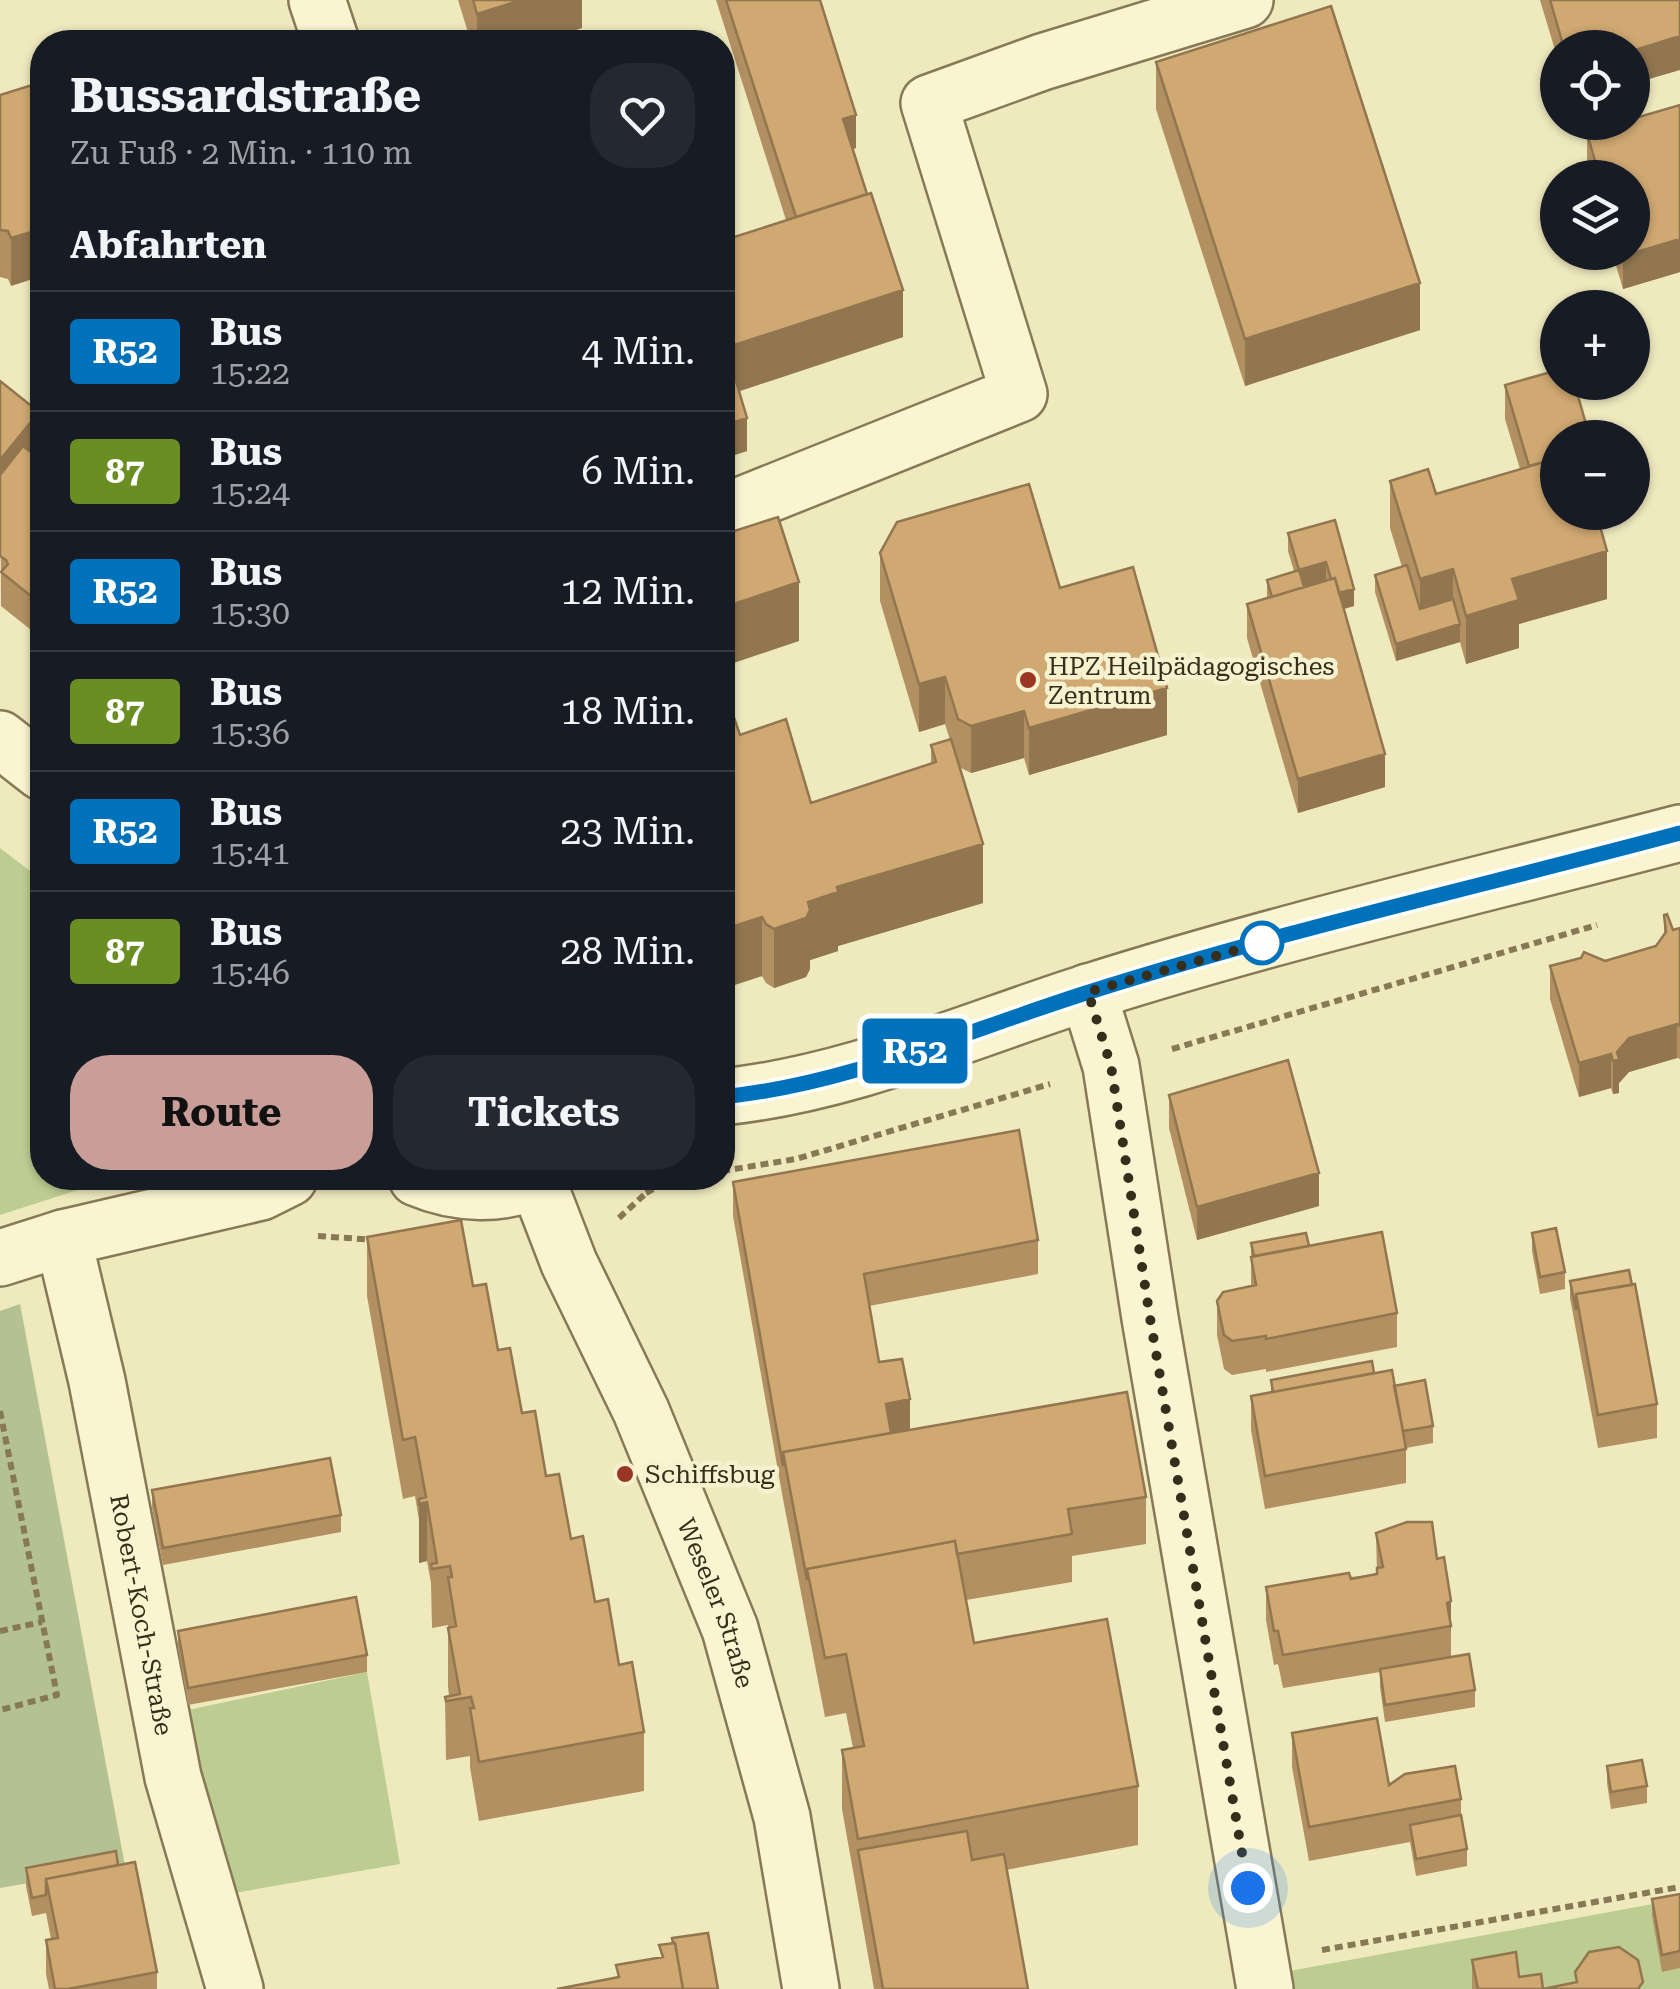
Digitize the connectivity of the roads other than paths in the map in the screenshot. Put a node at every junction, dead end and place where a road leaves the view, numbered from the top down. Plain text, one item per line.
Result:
1 (317, 0) edge
2 (1245, 0) edge
3 (327, 30) edge
4 (735, 508) edge
5 (0, 740) edge
6 (30, 763) edge
7 (1680, 834) edge
8 (1088, 992) junction
9 (735, 1095) edge
10 (255, 1190) edge
11 (466, 1190) edge
12 (497, 1190) edge
13 (543, 1190) edge
14 (64, 1238) junction
15 (0, 1258) edge
16 (1263, 1977) edge
17 (234, 1989) edge
18 (812, 1989) edge

1 - 3 street
2 - 4 street
5 - 6 street
7 - 8 street
8 - 9 street
8 - 16 street
10 - 14 street
11 - 12 street
13 - 18 street, Weseler Straße
14 - 15 street
14 - 17 street, Robert-Koch-Straße

